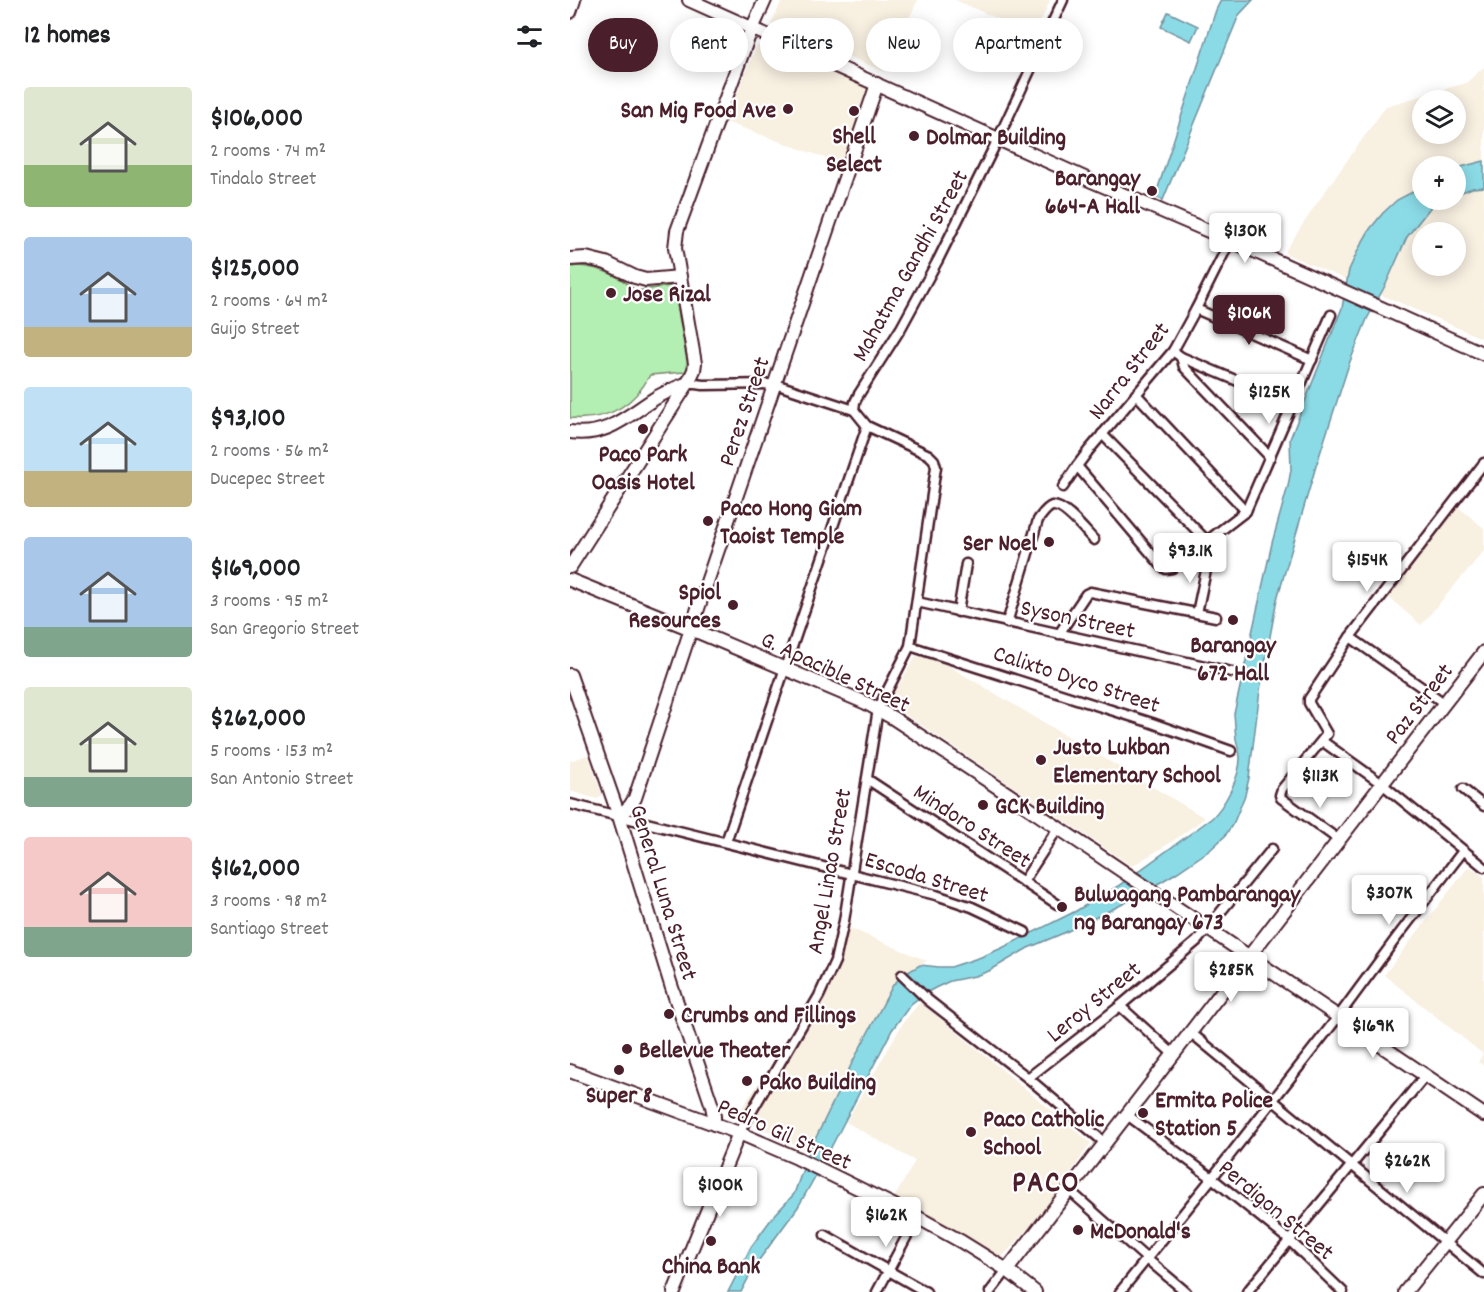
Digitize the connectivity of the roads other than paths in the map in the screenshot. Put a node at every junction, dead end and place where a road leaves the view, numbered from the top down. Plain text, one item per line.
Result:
1 (574, 0) edge
2 (689, 0) edge
3 (765, 0) edge
4 (1062, 0) edge
5 (570, 12) edge
6 (752, 28) junction
7 (877, 84) junction
8 (998, 139) junction
9 (1230, 241) junction
10 (570, 259) edge
11 (680, 277) junction
12 (1196, 309) junction
13 (1331, 315) dead end
14 (1173, 351) junction
15 (1484, 354) edge
16 (1181, 357) junction
17 (1312, 360) junction
18 (688, 383) junction
19 (775, 384) junction
20 (1136, 394) junction
21 (1292, 404) junction
22 (854, 410) junction
23 (867, 426) junction
24 (570, 432) edge
25 (1102, 434) junction
26 (1270, 457) junction
27 (1484, 463) edge
28 (1077, 466) junction
29 (1064, 487) dead end
30 (1246, 511) junction
31 (1094, 540) dead end
32 (1208, 542) junction
33 (1208, 561) dead end
34 (966, 564) dead end
35 (570, 567) edge
36 (570, 580) edge
37 (916, 602) junction
38 (958, 612) junction
39 (1197, 613) junction
40 (1216, 617) dead end
41 (1007, 623) junction
42 (691, 629) junction
43 (1059, 634) junction
44 (1350, 637) junction
45 (910, 646) junction
46 (1484, 652) edge
47 (785, 669) junction
48 (1232, 672) dead end
49 (570, 675) edge
50 (1444, 703) junction
51 (878, 709) junction
52 (1324, 737) junction
53 (1231, 751) dead end
54 (867, 779) junction
55 (1382, 784) junction
56 (1463, 789) dead end
57 (570, 804) edge
58 (1484, 806) edge
59 (619, 816) junction
60 (1058, 828) junction
61 (1339, 840) junction
62 (726, 842) junction
63 (1272, 849) dead end
64 (1463, 851) junction
65 (1484, 867) edge
66 (851, 873) junction
67 (1023, 882) junction
68 (1057, 904) dead end
69 (1208, 929) junction
70 (1025, 932) dead end
71 (1248, 957) junction
72 (902, 975) dead end
73 (1120, 1006) junction
74 (1338, 1017) junction
75 (1190, 1032) junction
76 (1173, 1054) junction
77 (570, 1071) edge
78 (1425, 1076) junction
79 (1028, 1078) junction
80 (1273, 1101) junction
81 (1126, 1114) junction
82 (1484, 1115) edge
83 (714, 1124) junction
84 (740, 1133) junction
85 (1104, 1142) junction
86 (1352, 1165) junction
87 (1212, 1178) junction
88 (1069, 1190) junction
89 (1484, 1194) edge
90 (917, 1217) junction
91 (825, 1235) dead end
92 (1289, 1240) junction
93 (1444, 1242) junction
94 (1147, 1259) junction
95 (889, 1270) junction
96 (1007, 1270) junction
97 (1484, 1274) edge
98 (674, 1292) edge
99 (877, 1292) edge
100 (927, 1292) edge
101 (990, 1292) edge
102 (1035, 1292) edge
103 (1120, 1292) edge
104 (1186, 1292) edge
105 (1247, 1292) edge
106 (1343, 1292) edge
107 (1405, 1292) edge

1 - 5 main road
2 - 6 main road
3 - 6 main road
4 - 8 street, Mahatma Gandhi Street
6 - 7 main road
6 - 11 main road
7 - 8 main road
7 - 19 main road, Perez Street
8 - 9 main road
8 - 22 street, Mahatma Gandhi Street
9 - 12 street, Narra Street
9 - 15 main road
10 - 11 main road
11 - 18 main road
12 - 14 street, Narra Street
12 - 17 street
13 - 17 street
14 - 16 street
14 - 20 street, Narra Street
16 - 21 street
16 - 26 street
17 - 21 street
18 - 19 street
18 - 24 main road
18 - 35 main road
19 - 22 street
19 - 42 main road, Perez Street
20 - 25 street, Narra Street
20 - 30 street
21 - 26 street
22 - 23 street
23 - 37 street, Angel Linao Street
23 - 47 street
25 - 28 street, Narra Street
25 - 32 street
26 - 30 street
27 - 44 street
28 - 29 street, Narra Street
28 - 32 street
30 - 32 street
31 - 41 street
33 - 39 street
34 - 38 street
36 - 42 main road, G. Apacible Street
37 - 38 street, Syson Street
37 - 45 street, Angel Linao Street
38 - 41 street, Syson Street
39 - 40 street
39 - 43 street
41 - 43 street, Syson Street
42 - 47 main road, G. Apacible Street
42 - 59 main road, Perez Street
43 - 48 street, Syson Street
44 - 50 street
44 - 52 street
45 - 51 street, Angel Linao Street
45 - 53 street, Calixto Dyco Street
46 - 50 main road, Paz Street
47 - 51 main road, G. Apacible Street
47 - 62 street
49 - 59 main road, General Luna Street
50 - 55 main road, Paz Street
51 - 54 street, Angel Linao Street
51 - 60 main road, G. Apacible Street
52 - 55 street
52 - 61 street
54 - 66 street, Angel Linao Street
54 - 67 street, Mindoro Street
55 - 61 main road, Paz Street
55 - 64 street
56 - 58 street
57 - 59 street, Escoda Street
59 - 62 street, Escoda Street
59 - 83 main road, General Luna Street
60 - 67 street
60 - 69 main road, G. Apacible Street
61 - 71 main road, Paz Street
62 - 66 street, Escoda Street
63 - 69 street, Leroy Street
64 - 65 street
64 - 74 street
66 - 70 street, Escoda Street
66 - 84 street, Angel Linao Street
67 - 68 street, Mindoro Street
69 - 71 main road, G. Apacible Street
69 - 73 street, Leroy Street
71 - 74 main road, G. Apacible Street
71 - 75 main road, Paz Street
72 - 79 street
73 - 76 street
73 - 79 street, Leroy Street
74 - 78 main road, G. Apacible Street
74 - 80 street
75 - 76 main road, Paz Street
75 - 80 street
76 - 81 main road, Paz Street
77 - 83 main road, Pedro Gil Street
78 - 82 main road, G. Apacible Street
78 - 86 street
79 - 85 street
80 - 86 street
80 - 87 street
81 - 85 main road, Paz Street
81 - 87 street, Perdigon Street
83 - 84 main road, Pedro Gil Street
84 - 90 main road, Pedro Gil Street
84 - 98 main road, Angel Linao Street
85 - 88 main road, Paz Street
86 - 92 street
86 - 93 street
87 - 92 street, Perdigon Street
87 - 94 street
88 - 94 street
88 - 96 main road, Paz Street
89 - 93 main road
90 - 95 street
90 - 96 main road, Pedro Gil Street
91 - 95 street
92 - 105 street
92 - 106 street, Perdigon Street
93 - 97 street
93 - 107 main road
94 - 103 street
94 - 104 street
95 - 99 street
95 - 100 street
96 - 101 street, Paz Street
96 - 102 main road, Pedro Gil Street

